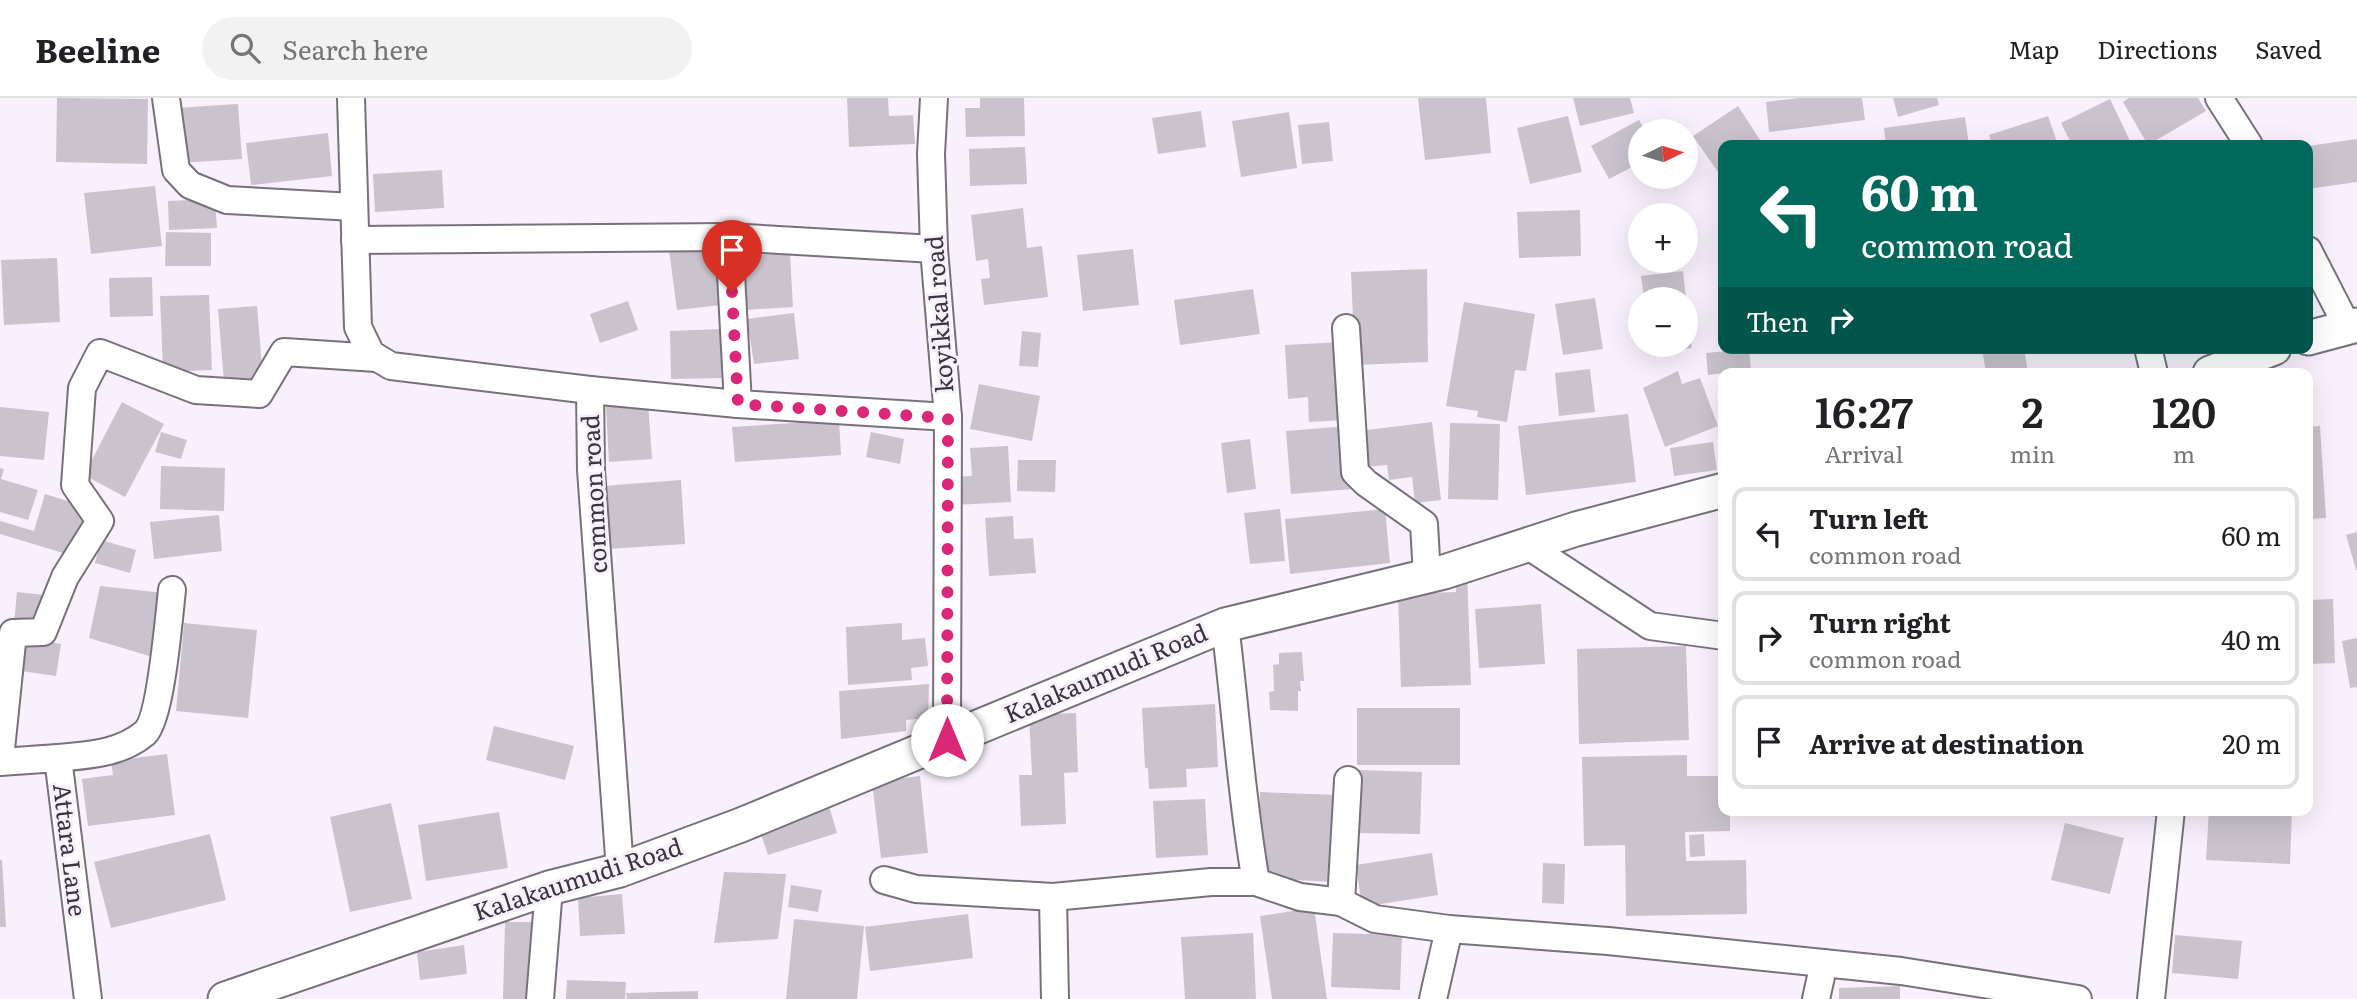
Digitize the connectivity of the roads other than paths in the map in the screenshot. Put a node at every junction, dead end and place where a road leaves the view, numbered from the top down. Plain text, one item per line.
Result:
1 (166, 98) edge
2 (351, 98) edge
3 (934, 98) edge
4 (2219, 98) edge
5 (2246, 140) edge
6 (354, 207) junction
7 (729, 237) junction
8 (355, 240) junction
9 (934, 249) junction
10 (2313, 259) edge
11 (2353, 327) edge
12 (1346, 328) dead end
13 (2313, 337) edge
14 (2259, 354) edge
15 (377, 358) junction
16 (2223, 368) edge
17 (590, 390) junction
18 (738, 404) junction
19 (948, 418) junction
20 (1718, 492) edge
21 (1527, 545) junction
22 (1427, 576) junction
23 (172, 590) dead end
24 (1224, 625) junction
25 (1718, 635) edge
26 (947, 740) junction
27 (58, 758) junction
28 (0, 760) edge
29 (1348, 780) dead end
30 (2170, 816) edge
31 (620, 870) junction
32 (884, 880) dead end
33 (1256, 882) junction
34 (549, 888) junction
35 (1054, 897) junction
36 (1341, 902) junction
37 (1449, 929) junction
38 (1824, 963) junction
39 (88, 999) edge
40 (225, 999) edge
41 (540, 999) edge
42 (1055, 999) edge
43 (1433, 999) edge
44 (1816, 999) edge
45 (2078, 999) edge
46 (2151, 999) edge

1 - 6 street
2 - 6 street
3 - 9 street, koyikkal road
4 - 5 street
6 - 8 street
7 - 8 street
7 - 9 street
7 - 18 street
8 - 15 street
9 - 19 street, koyikkal road
10 - 11 street
11 - 13 street
12 - 22 street
14 - 16 street
15 - 17 street, common road
15 - 28 street, common road
17 - 18 street
17 - 31 street, common road
18 - 19 street
19 - 26 street, koyikkal road
20 - 21 street, Kalakaumudi Road
21 - 22 street, Kalakaumudi Road
21 - 25 street
22 - 24 street, Kalakaumudi Road
23 - 27 street
24 - 26 street, Kalakaumudi Road
24 - 33 street
26 - 31 street, Kalakaumudi Road
27 - 28 street, Attara Lane
27 - 39 street, Attara Lane
29 - 36 street
30 - 46 street
31 - 34 street, Kalakaumudi Road
32 - 35 street
33 - 35 street
33 - 36 street
34 - 40 street, Kalakaumudi Road
34 - 41 street
35 - 42 street
36 - 37 street
37 - 38 street
37 - 43 street
38 - 44 street
38 - 45 street

